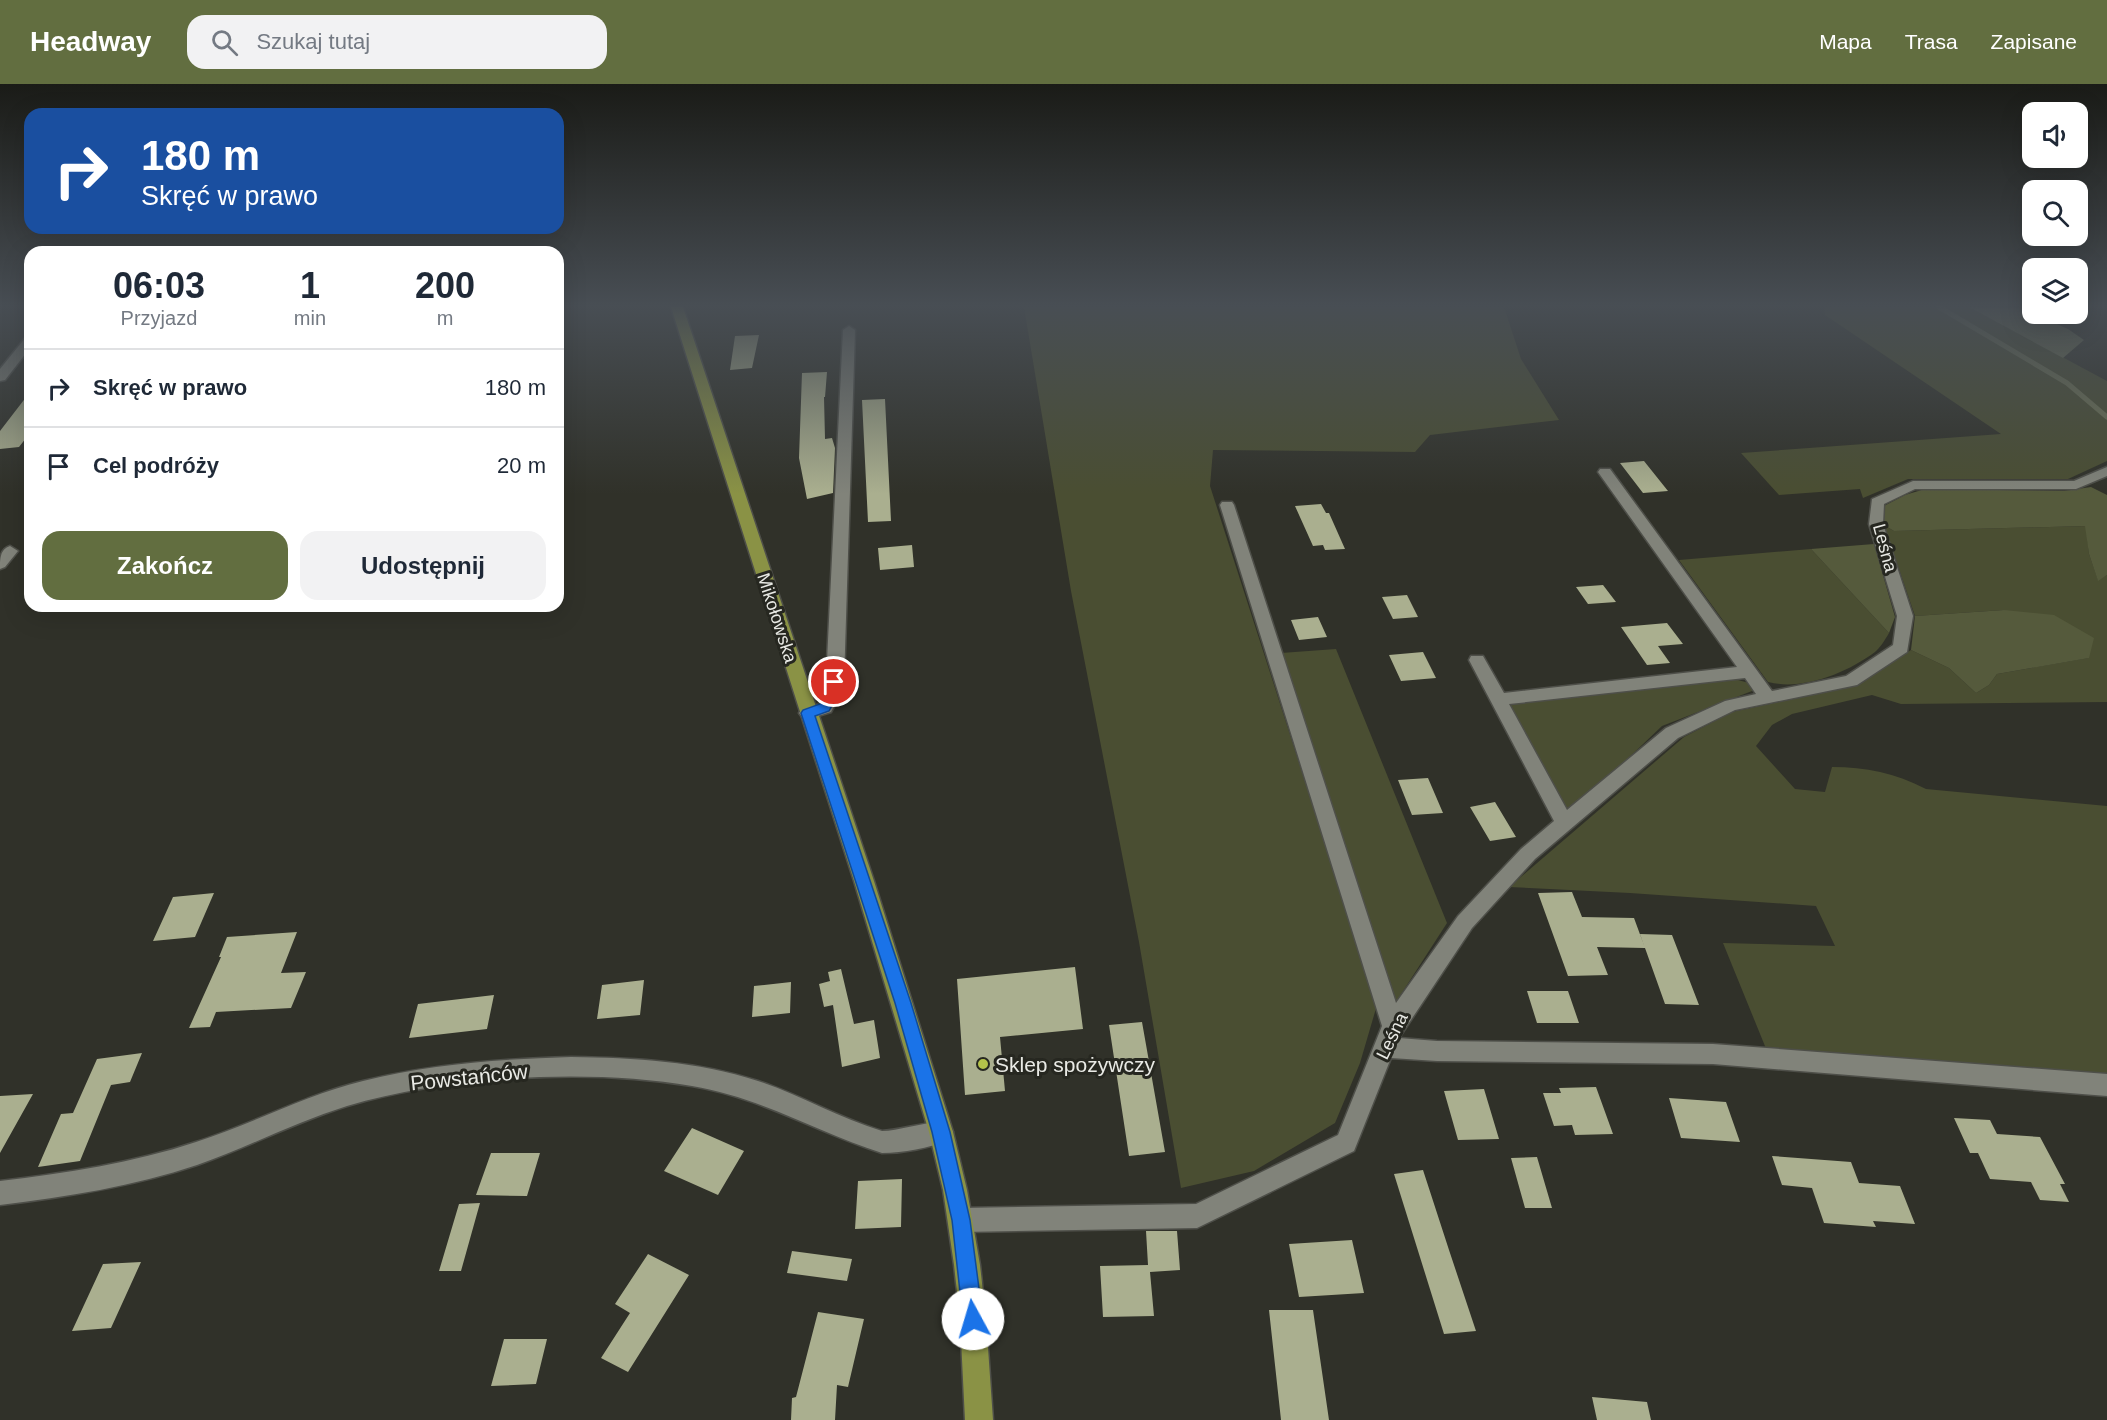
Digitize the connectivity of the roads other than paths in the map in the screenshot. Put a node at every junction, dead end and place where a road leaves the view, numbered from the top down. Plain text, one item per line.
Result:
1 (697, 369) edge
2 (847, 369) edge
3 (2107, 471) edge
4 (1605, 472) dead end
5 (1227, 505) dead end
6 (10, 551) dead end
7 (0, 564) edge
8 (1477, 660) dead end
9 (1749, 672) junction
10 (1767, 697) junction
11 (1509, 698) dead end
12 (808, 713) junction
13 (1565, 824) junction
14 (1394, 1026) junction
15 (1385, 1047) junction
16 (2107, 1086) edge
17 (941, 1132) junction
18 (0, 1193) edge
19 (961, 1220) junction
20 (979, 1420) edge

1 - 12 main road, Mikołowska
2 - 12 street
3 - 10 street, Leśna
4 - 9 street
5 - 14 street
6 - 7 street
8 - 13 street
9 - 10 street
9 - 11 street
10 - 13 street, Leśna
12 - 17 main road, Mikołowska
13 - 14 street, Leśna
14 - 15 street, Leśna
15 - 16 street
15 - 19 street, Leśna
17 - 18 street, Powstańców
17 - 19 main road, Mikołowska
19 - 20 main road, Mikołowska

